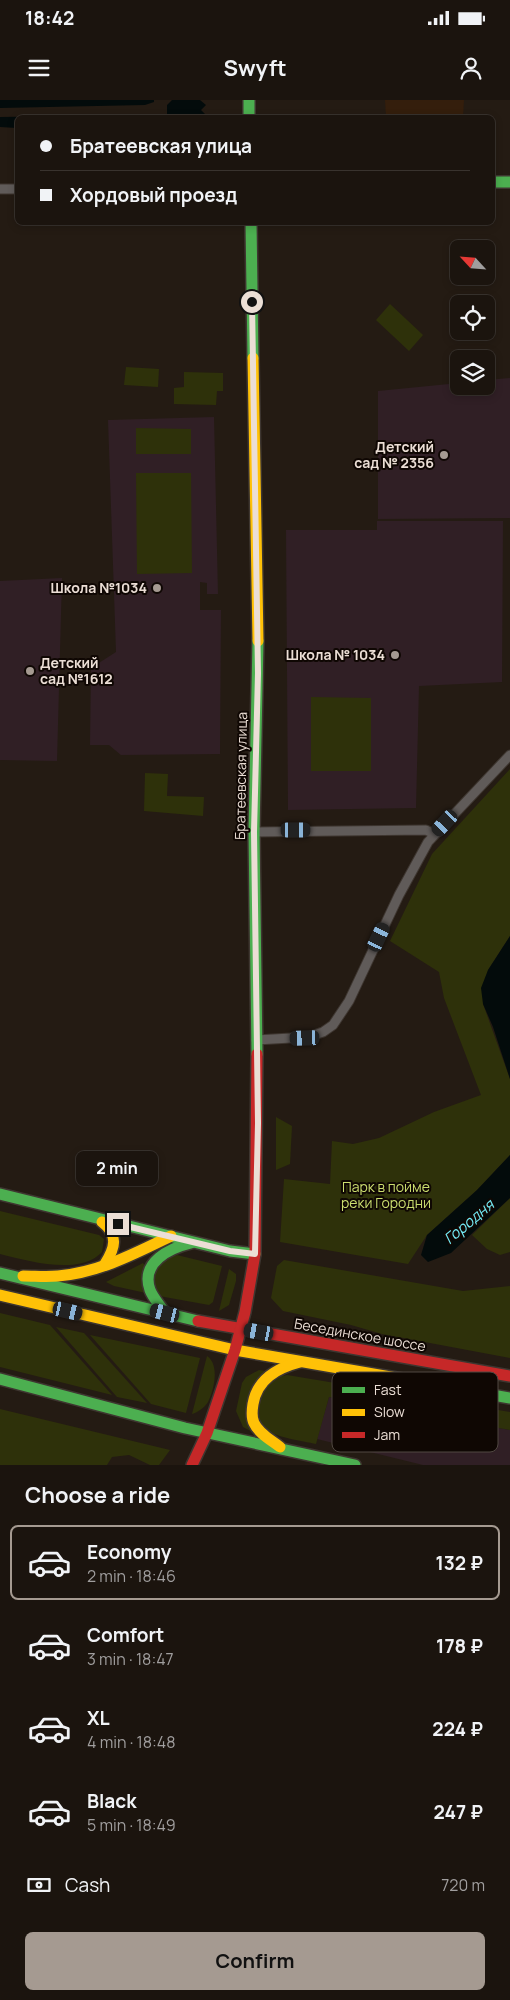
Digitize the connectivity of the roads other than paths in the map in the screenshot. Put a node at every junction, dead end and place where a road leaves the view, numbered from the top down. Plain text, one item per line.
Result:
1 (249, 100) edge
2 (249, 115) edge
3 (495, 182) edge
4 (510, 182) edge
5 (0, 189) edge
6 (15, 189) edge
7 (251, 225) edge
8 (510, 755) edge
9 (254, 832) junction
10 (434, 834) junction
11 (256, 1040) junction
12 (0, 1194) edge
13 (100, 1220) junction
14 (171, 1236) junction
15 (196, 1242) junction
16 (255, 1254) junction
17 (104, 1264) junction
18 (0, 1272) edge
19 (13, 1276) junction
20 (0, 1295) edge
21 (165, 1313) junction
22 (240, 1329) junction
23 (235, 1350) junction
24 (300, 1362) junction
25 (358, 1372) edge
26 (487, 1372) edge
27 (1, 1380) edge
28 (207, 1433) junction
29 (282, 1449) junction
30 (192, 1465) edge
31 (355, 1465) edge

1 - 2 street
3 - 4 street
5 - 6 street
7 - 9 street, Братеевская улица
8 - 10 street
9 - 10 street
9 - 11 street, Братеевская улица
10 - 11 street
11 - 16 street, Братеевская улица
12 - 13 street
13 - 14 street
13 - 17 street
14 - 15 street
14 - 17 street
15 - 16 street
15 - 21 street
16 - 22 street, Братеевская улица
17 - 19 street
18 - 19 street, Бесединское шоссе
19 - 21 street, Бесединское шоссе
20 - 23 street
21 - 22 street, Бесединское шоссе
22 - 23 street, Братеевская улица
22 - 26 street, Бесединское шоссе
23 - 24 street
23 - 28 street, Братеевская улица
24 - 25 street
24 - 29 street
27 - 28 street
28 - 29 street
28 - 30 street, Братеевская улица
29 - 31 street

